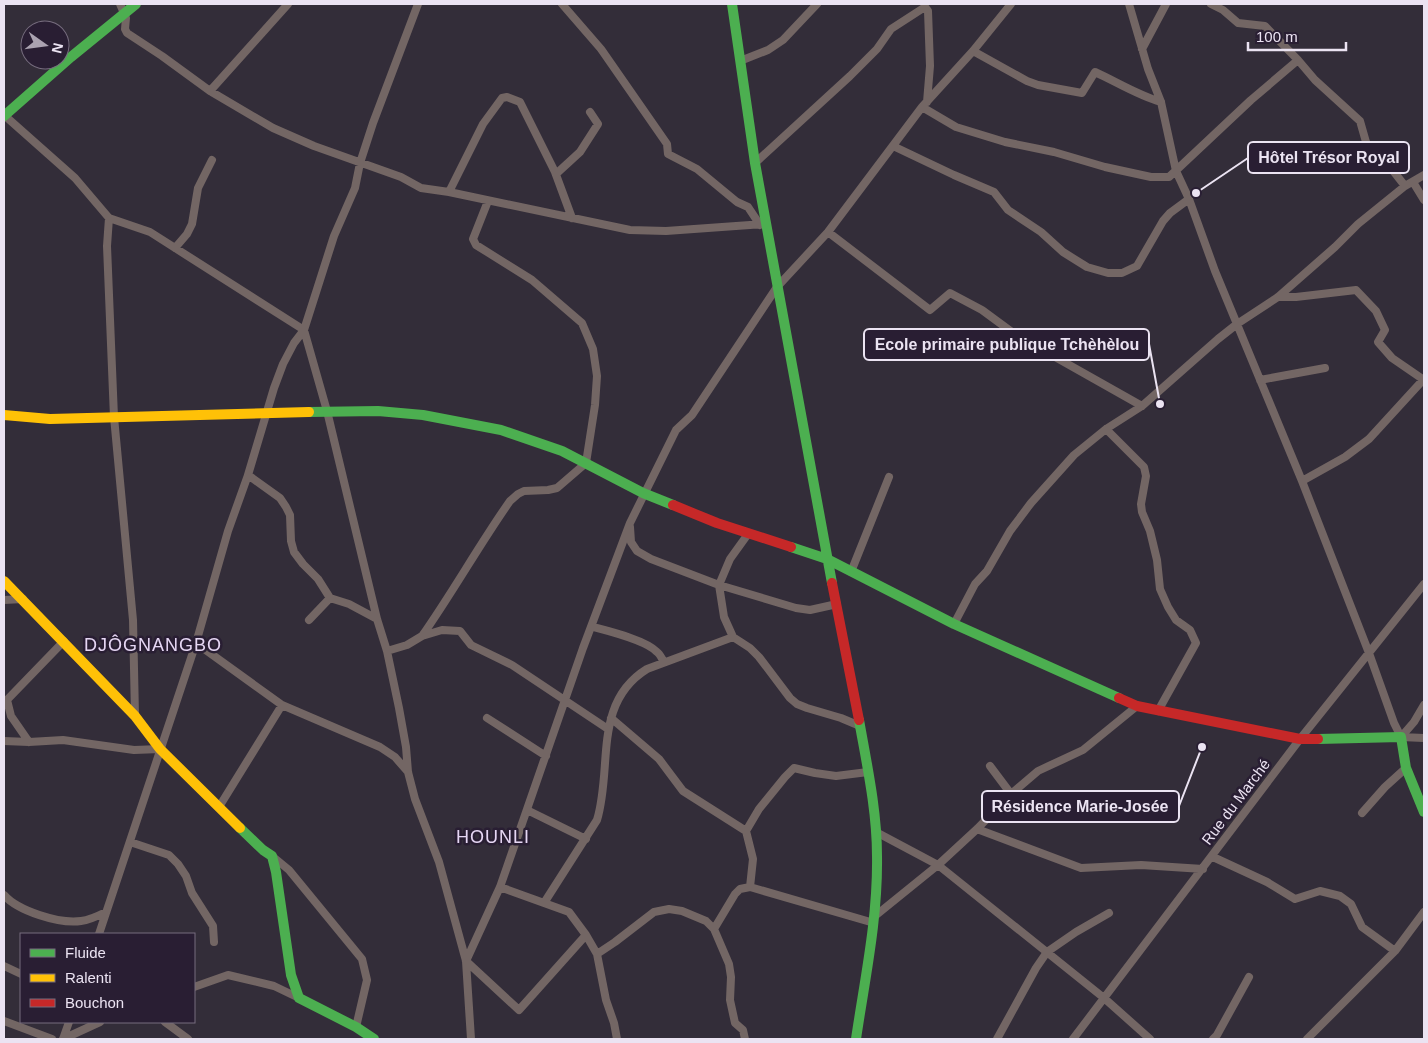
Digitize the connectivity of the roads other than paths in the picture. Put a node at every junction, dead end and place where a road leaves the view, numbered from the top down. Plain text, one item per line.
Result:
1 (136, 4) edge
2 (288, 4) edge
3 (418, 4) edge
4 (562, 4) edge
5 (732, 4) edge
6 (817, 4) edge
7 (1011, 4) edge
8 (1129, 4) edge
9 (1166, 4) edge
10 (1211, 4) edge
11 (122, 9) edge
12 (1142, 49) junction
13 (973, 51) junction
14 (1298, 60) junction
15 (740, 61) junction
16 (210, 91) junction
17 (1161, 102) junction
18 (924, 104) junction
19 (590, 112) dead end
20 (4, 115) edge
21 (893, 146) junction
22 (212, 160) dead end
23 (360, 163) junction
24 (755, 163) junction
25 (1176, 171) junction
26 (556, 174) junction
27 (1424, 175) edge
28 (1413, 182) junction
29 (1405, 186) junction
30 (449, 192) junction
31 (1189, 199) junction
32 (1424, 200) edge
33 (488, 201) junction
34 (109, 218) junction
35 (572, 218) junction
36 (763, 224) junction
37 (828, 232) junction
38 (175, 248) junction
39 (777, 287) junction
40 (1278, 298) junction
41 (1237, 324) junction
42 (304, 330) junction
43 (1325, 368) dead end
44 (1260, 380) junction
45 (1424, 380) edge
46 (1142, 406) junction
47 (327, 411) junction
48 (268, 412) junction
49 (4, 415) edge
50 (114, 417) junction
51 (1106, 429) junction
52 (586, 463) junction
53 (248, 475) junction
54 (889, 477) dead end
55 (1302, 481) junction
56 (643, 493) junction
57 (630, 523) junction
58 (748, 534) junction
59 (827, 559) junction
60 (851, 572) junction
61 (4, 581) edge
62 (1424, 584) edge
63 (719, 585) junction
64 (330, 598) junction
65 (23, 599) junction
66 (4, 600) edge
67 (837, 604) junction
68 (377, 619) junction
69 (309, 620) dead end
70 (954, 624) junction
71 (593, 627) junction
72 (422, 636) junction
73 (733, 638) junction
74 (64, 641) junction
75 (196, 643) junction
76 (387, 651) junction
77 (1369, 653) junction
78 (664, 662) junction
79 (566, 700) junction
80 (6, 701) edge
81 (282, 705) junction
82 (1424, 705) edge
83 (1138, 706) junction
84 (1158, 710) junction
85 (135, 716) junction
86 (486, 718) dead end
87 (611, 718) junction
88 (860, 726) junction
89 (608, 728) junction
90 (1401, 737) junction
91 (1300, 738) junction
92 (1423, 740) edge
93 (4, 741) edge
94 (29, 742) junction
95 (160, 749) junction
96 (546, 756) junction
97 (990, 766) dead end
98 (1406, 768) junction
99 (408, 772) junction
100 (868, 772) junction
101 (1011, 794) junction
102 (219, 807) junction
103 (527, 810) junction
104 (1424, 812) edge
105 (1362, 813) dead end
106 (977, 829) junction
107 (746, 831) junction
108 (876, 832) junction
109 (586, 839) junction
110 (130, 842) junction
111 (272, 856) junction
112 (1212, 856) junction
113 (938, 865) junction
114 (1203, 869) junction
115 (500, 887) junction
116 (750, 887) junction
117 (4, 894) edge
118 (544, 904) junction
119 (106, 912) junction
120 (1424, 912) edge
121 (1109, 913) dead end
122 (874, 919) junction
123 (714, 929) junction
124 (98, 933) edge
125 (586, 935) junction
126 (214, 942) dead end
127 (1395, 951) junction
128 (1047, 952) junction
129 (597, 954) junction
130 (466, 961) junction
131 (4, 966) edge
132 (20, 974) edge
133 (1250, 978) dead end
134 (195, 987) edge
135 (299, 998) junction
136 (1104, 998) junction
137 (4, 1021) edge
138 (69, 1023) edge
139 (98, 1023) edge
140 (166, 1023) edge
141 (356, 1027) junction
142 (52, 1039) edge
143 (63, 1039) edge
144 (188, 1039) edge
145 (374, 1039) edge
146 (471, 1039) edge
147 (617, 1039) edge
148 (745, 1039) edge
149 (856, 1039) edge
150 (997, 1039) edge
151 (1073, 1039) edge
152 (1150, 1039) edge
153 (1213, 1039) edge
154 (1307, 1039) edge

1 - 11 street
2 - 16 street
3 - 23 street
4 - 36 street
5 - 15 street
6 - 15 street
7 - 13 street
8 - 12 street
9 - 12 street
10 - 14 street
11 - 16 street
11 - 20 street
12 - 17 street
13 - 17 street
13 - 18 street
14 - 25 street
14 - 29 street
15 - 24 street
16 - 23 street
17 - 25 street
18 - 21 street
18 - 24 street
18 - 25 street
19 - 26 street
20 - 34 street
21 - 31 street
21 - 37 street
22 - 38 street
23 - 30 street
23 - 42 street
24 - 36 street
25 - 31 street
26 - 30 street
26 - 35 street
27 - 28 street
28 - 29 street
28 - 32 street
29 - 40 street
30 - 33 street
31 - 41 street
33 - 35 street
33 - 52 street
34 - 38 street
34 - 50 street
35 - 36 street
36 - 39 street
37 - 39 street
37 - 46 street
38 - 42 street
39 - 56 street
39 - 59 street
40 - 41 street
40 - 45 street
41 - 44 street
41 - 46 street
42 - 47 street
42 - 48 street
43 - 44 street
44 - 55 street
45 - 55 street
46 - 51 street
47 - 48 street
47 - 52 street
47 - 68 street
48 - 50 street
48 - 53 street
49 - 50 street
50 - 85 street
51 - 70 street
51 - 84 street
52 - 56 street
52 - 72 street
53 - 64 street
53 - 75 street
54 - 60 street
55 - 77 street
56 - 57 street
56 - 58 street
57 - 63 street
57 - 71 street
58 - 59 street
58 - 63 street
59 - 60 street
59 - 67 street
60 - 70 street
61 - 65 street
62 - 77 street, Rue du Marché
63 - 67 street
63 - 73 street
64 - 68 street
64 - 69 street
65 - 66 street
65 - 74 street
67 - 88 street
68 - 76 street
70 - 83 street
71 - 78 street
71 - 79 street
72 - 76 street
72 - 79 street
73 - 78 street
73 - 88 street
74 - 80 street
74 - 85 street
75 - 81 street
75 - 95 street
76 - 99 street
77 - 90 street
77 - 91 street, Rue du Marché
78 - 87 street
79 - 89 street
79 - 96 street
80 - 94 street
81 - 99 street
81 - 102 street
82 - 90 street
83 - 84 street
83 - 101 street
84 - 91 street
85 - 95 street
86 - 96 street
87 - 89 street
87 - 107 street
88 - 100 street
89 - 109 street
90 - 91 street
90 - 92 street
90 - 98 street
91 - 112 street, Rue du Marché
93 - 94 street
94 - 95 street
95 - 102 street
95 - 110 street
96 - 103 street
97 - 101 street
98 - 104 street
98 - 105 street
99 - 130 street
100 - 107 street
100 - 108 street
101 - 106 street
102 - 111 street
103 - 109 street
103 - 115 street
106 - 113 street
106 - 114 street
107 - 116 street
108 - 113 street
108 - 122 street
109 - 118 street
110 - 119 street
110 - 126 street
111 - 135 street
111 - 141 street
112 - 114 street, Rue du Marché
112 - 127 street
113 - 122 street
113 - 128 street
114 - 136 street, Rue du Marché
115 - 118 street
115 - 130 street
116 - 122 street
116 - 123 street
117 - 119 street
118 - 125 street
119 - 124 street
120 - 127 street
121 - 128 street
122 - 149 street
123 - 129 street
123 - 148 street
125 - 129 street
125 - 130 street
127 - 154 street
128 - 136 street
128 - 150 street
129 - 147 street
130 - 146 street
131 - 132 street
133 - 153 street
134 - 135 street
135 - 141 street
136 - 151 street, Rue du Marché
136 - 152 street
137 - 142 street
138 - 143 street
139 - 143 street
140 - 144 street
141 - 145 street

